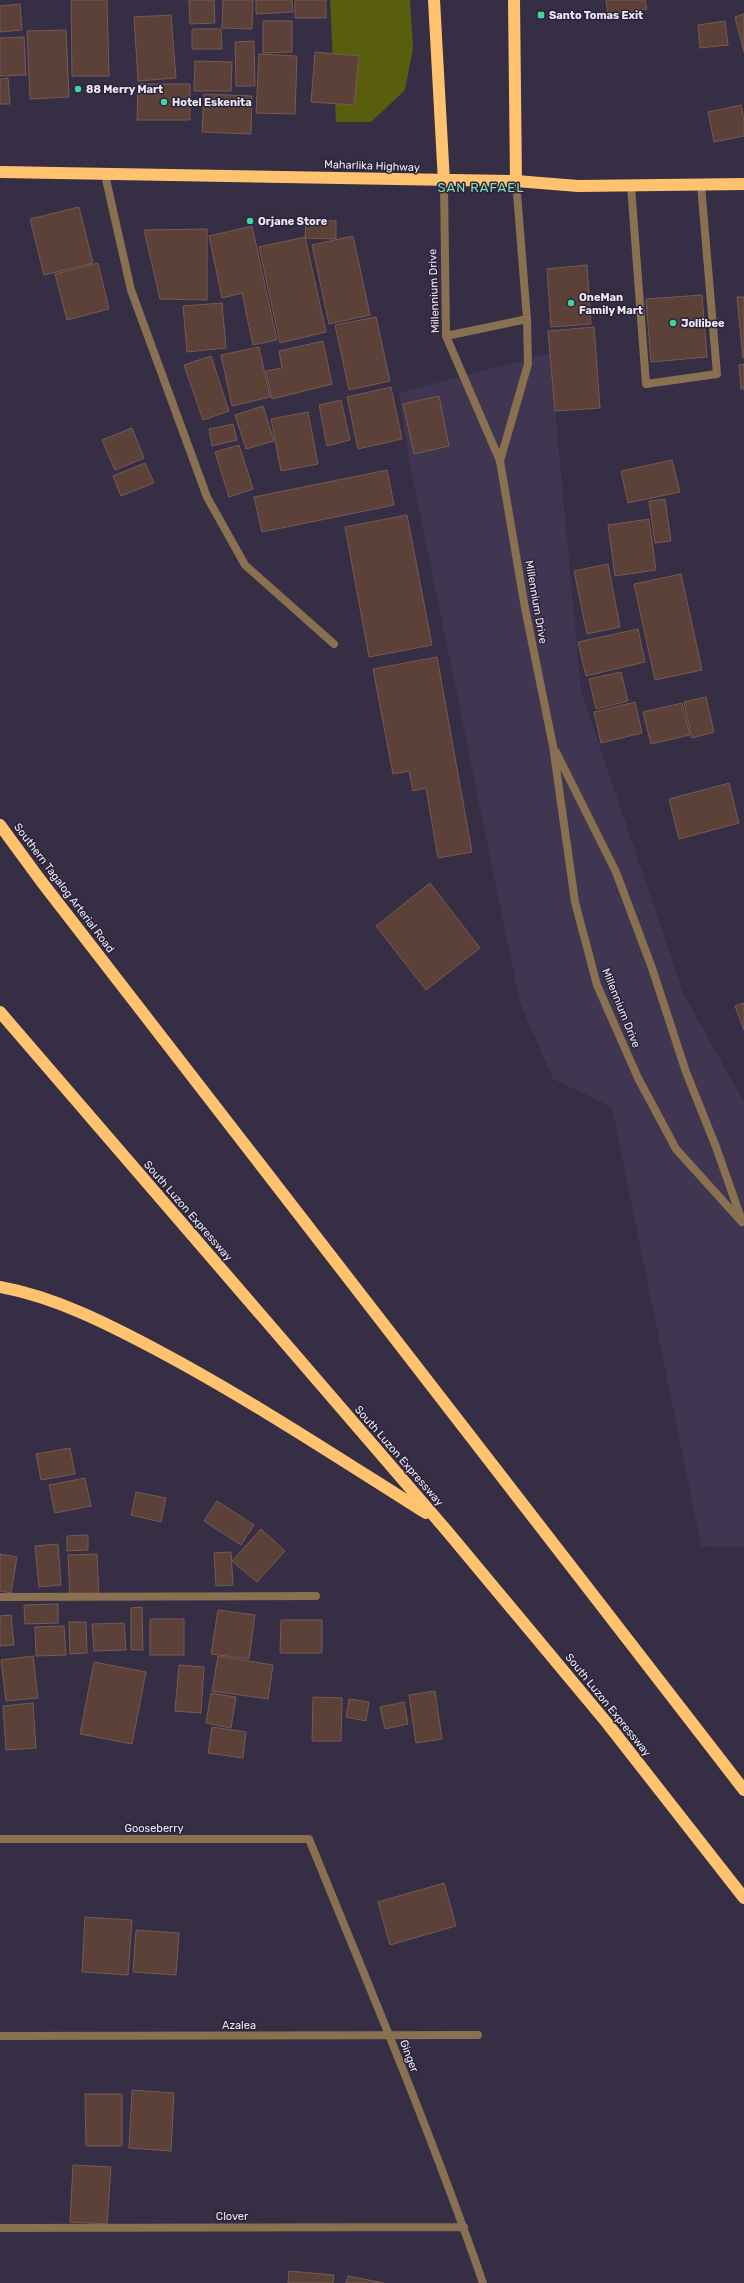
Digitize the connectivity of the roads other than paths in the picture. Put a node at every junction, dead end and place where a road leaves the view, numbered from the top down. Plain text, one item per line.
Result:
1 (434, 0) edge
2 (514, 0) edge
3 (0, 172) edge
4 (106, 175) junction
5 (516, 181) junction
6 (444, 182) junction
7 (744, 184) edge
8 (701, 185) junction
9 (631, 186) junction
10 (527, 319) junction
11 (446, 336) junction
12 (500, 461) junction
13 (334, 644) dead end
14 (553, 746) junction
15 (0, 825) edge
16 (0, 1012) edge
17 (743, 1224) edge
18 (0, 1287) edge
19 (437, 1520) junction
20 (316, 1596) dead end
21 (0, 1597) edge
22 (744, 1790) edge
23 (0, 1839) edge
24 (309, 1839) joint
25 (744, 1898) edge
26 (390, 2035) junction
27 (478, 2035) dead end
28 (0, 2036) edge
29 (464, 2227) junction
30 (0, 2228) edge
31 (483, 2283) edge

1 - 6 highway
2 - 5 highway
3 - 4 highway, Maharlika Highway
4 - 6 highway, Maharlika Highway
4 - 13 street
5 - 6 highway, Maharlika Highway
5 - 9 highway, Maharlika Highway
5 - 10 street, Millennium Drive
6 - 11 street, Millennium Drive
7 - 8 highway, Maharlika Highway
8 - 9 highway, Maharlika Highway
8 - 9 street
10 - 11 street
10 - 12 street, Millennium Drive
11 - 12 street, Millennium Drive
12 - 14 street, Millennium Drive
14 - 17 street, Millennium Drive
14 - 17 street, Millennium Drive
15 - 22 highway, Southern Tagalog Arterial Road
16 - 19 highway, South Luzon Expressway
18 - 19 highway
19 - 25 highway, South Luzon Expressway
20 - 21 street
23 - 24 street, Gooseberry
24 - 26 street, Ginger
26 - 27 street, Azalea
26 - 28 street, Azalea
26 - 29 street, Ginger
29 - 30 street, Clover
29 - 31 street, Ginger

